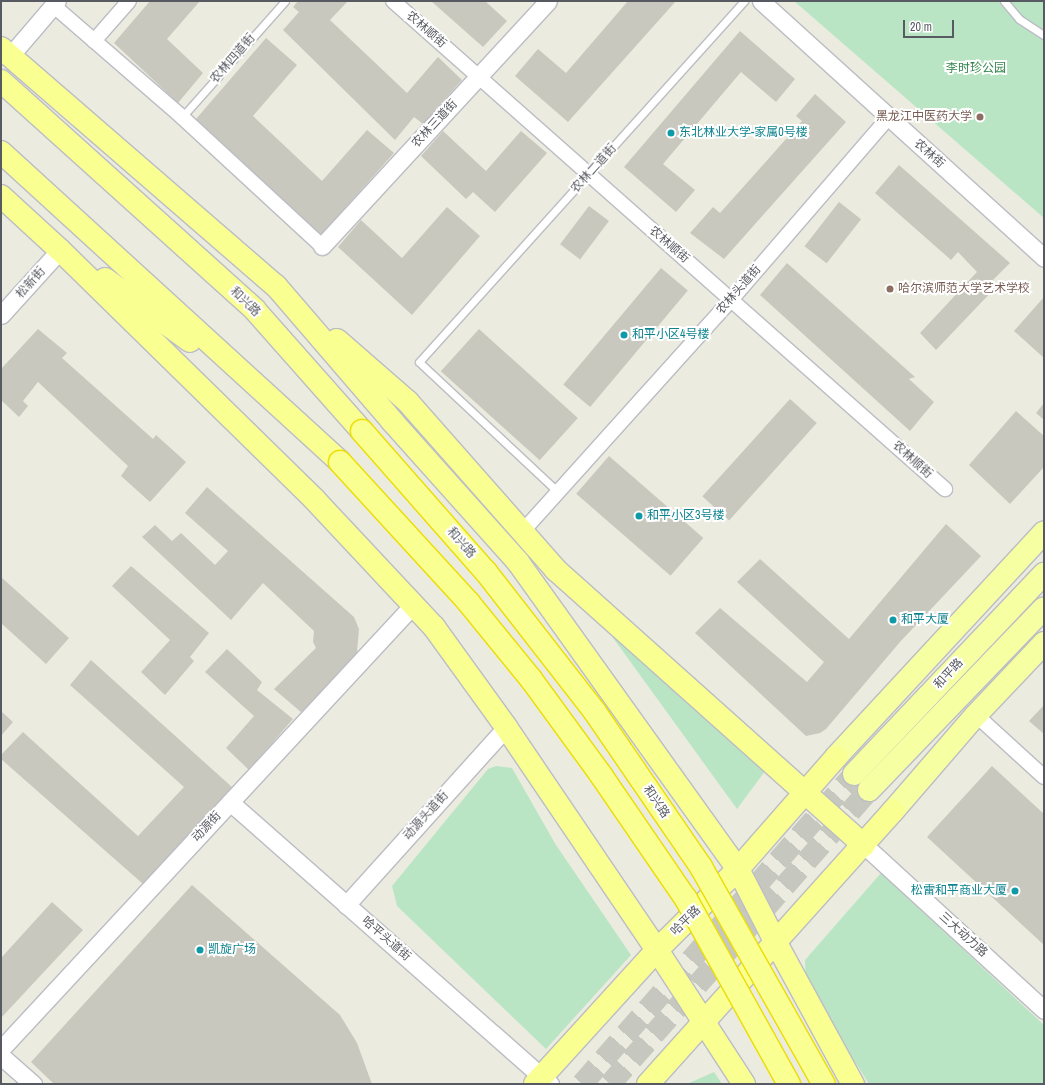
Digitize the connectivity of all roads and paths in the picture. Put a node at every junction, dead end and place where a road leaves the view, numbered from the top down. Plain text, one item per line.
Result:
1 (129, 1) edge
2 (284, 1) edge
3 (393, 1) edge
4 (548, 1) edge
5 (744, 1) edge
6 (761, 1) edge
7 (1004, 1) edge
8 (56, 3) edge
9 (1044, 35) edge
10 (94, 41) junction
11 (5, 52) edge
12 (479, 76) junction
13 (1, 82) edge
14 (889, 117) junction
15 (182, 118) junction
16 (1, 152) edge
17 (138, 168) junction
18 (589, 174) junction
19 (1, 196) edge
20 (41, 232) junction
21 (322, 246) joint
22 (60, 250) junction
23 (1044, 258) edge
24 (276, 286) junction
25 (731, 300) junction
26 (254, 309) junction
27 (1, 315) edge
28 (282, 408) junction
29 (944, 489) dead end
30 (558, 492) junction
31 (522, 532) junction
32 (1044, 532) edge
33 (1044, 574) edge
34 (413, 605) junction
35 (1044, 608) edge
36 (1044, 643) edge
37 (976, 716) junction
38 (506, 727) junction
39 (836, 756) joint
40 (854, 774) tunnel mouth
41 (1044, 777) edge
42 (869, 790) tunnel mouth
43 (804, 791) junction
44 (230, 802) junction
45 (893, 811) joint
46 (864, 845) junction
47 (738, 869) junction
48 (346, 905) junction
49 (776, 943) junction
50 (657, 950) junction
51 (1044, 1010) edge
52 (703, 1021) junction
53 (1, 1048) edge
54 (1, 1056) edge
55 (542, 1082) edge
56 (33, 1084) edge
57 (648, 1084) edge
58 (744, 1084) edge
59 (789, 1084) edge
60 (824, 1084) edge
61 (853, 1084) edge

1 - 10 street
2 - 15 lane, 农林四道街
3 - 12 street, 农林顺街
4 - 12 street, 农林三道街
5 - 18 lane, 农林二道街
6 - 14 street, 农林街
7 - 9 lane
8 - 10 street
8 - 11 street
10 - 15 street
11 - 17 highway
12 - 18 street, 农林顺街
12 - 21 street, 农林三道街
13 - 26 highway, 和兴路
14 - 23 street, 农林街
14 - 25 street, 农林头道街
15 - 21 street
16 - 28 highway
17 - 24 highway
17 - 26 highway
18 - 25 street, 农林顺街
18 - 30 lane, 农林二道街
19 - 20 highway
20 - 22 highway
20 - 28 highway
22 - 27 street, 松新街
22 - 34 highway
24 - 31 highway
24 - 47 highway
25 - 29 street, 农林顺街
25 - 30 street, 农林头道街
26 - 60 highway, 和兴路, bridge
28 - 59 highway, bridge
30 - 31 street, 农林头道街
31 - 43 highway
32 - 39 main road
33 - 40 main road, 和平路
34 - 38 highway
34 - 44 street, 动源街
35 - 42 main road, 和平路
36 - 37 main road
37 - 41 street
37 - 45 main road
38 - 48 street, 动源头道街
38 - 50 highway
39 - 43 highway, 哈平路
43 - 46 highway
43 - 47 highway, 哈平路
44 - 48 street, 哈平头道街
44 - 53 street, 动源街
45 - 46 highway
46 - 49 highway
46 - 51 street, 三大动力路
47 - 49 highway
47 - 50 highway, 哈平路
48 - 55 street, 哈平头道街
49 - 52 highway
49 - 61 highway
50 - 52 highway
50 - 55 highway, 哈平路
52 - 57 highway
52 - 58 highway
54 - 56 street

